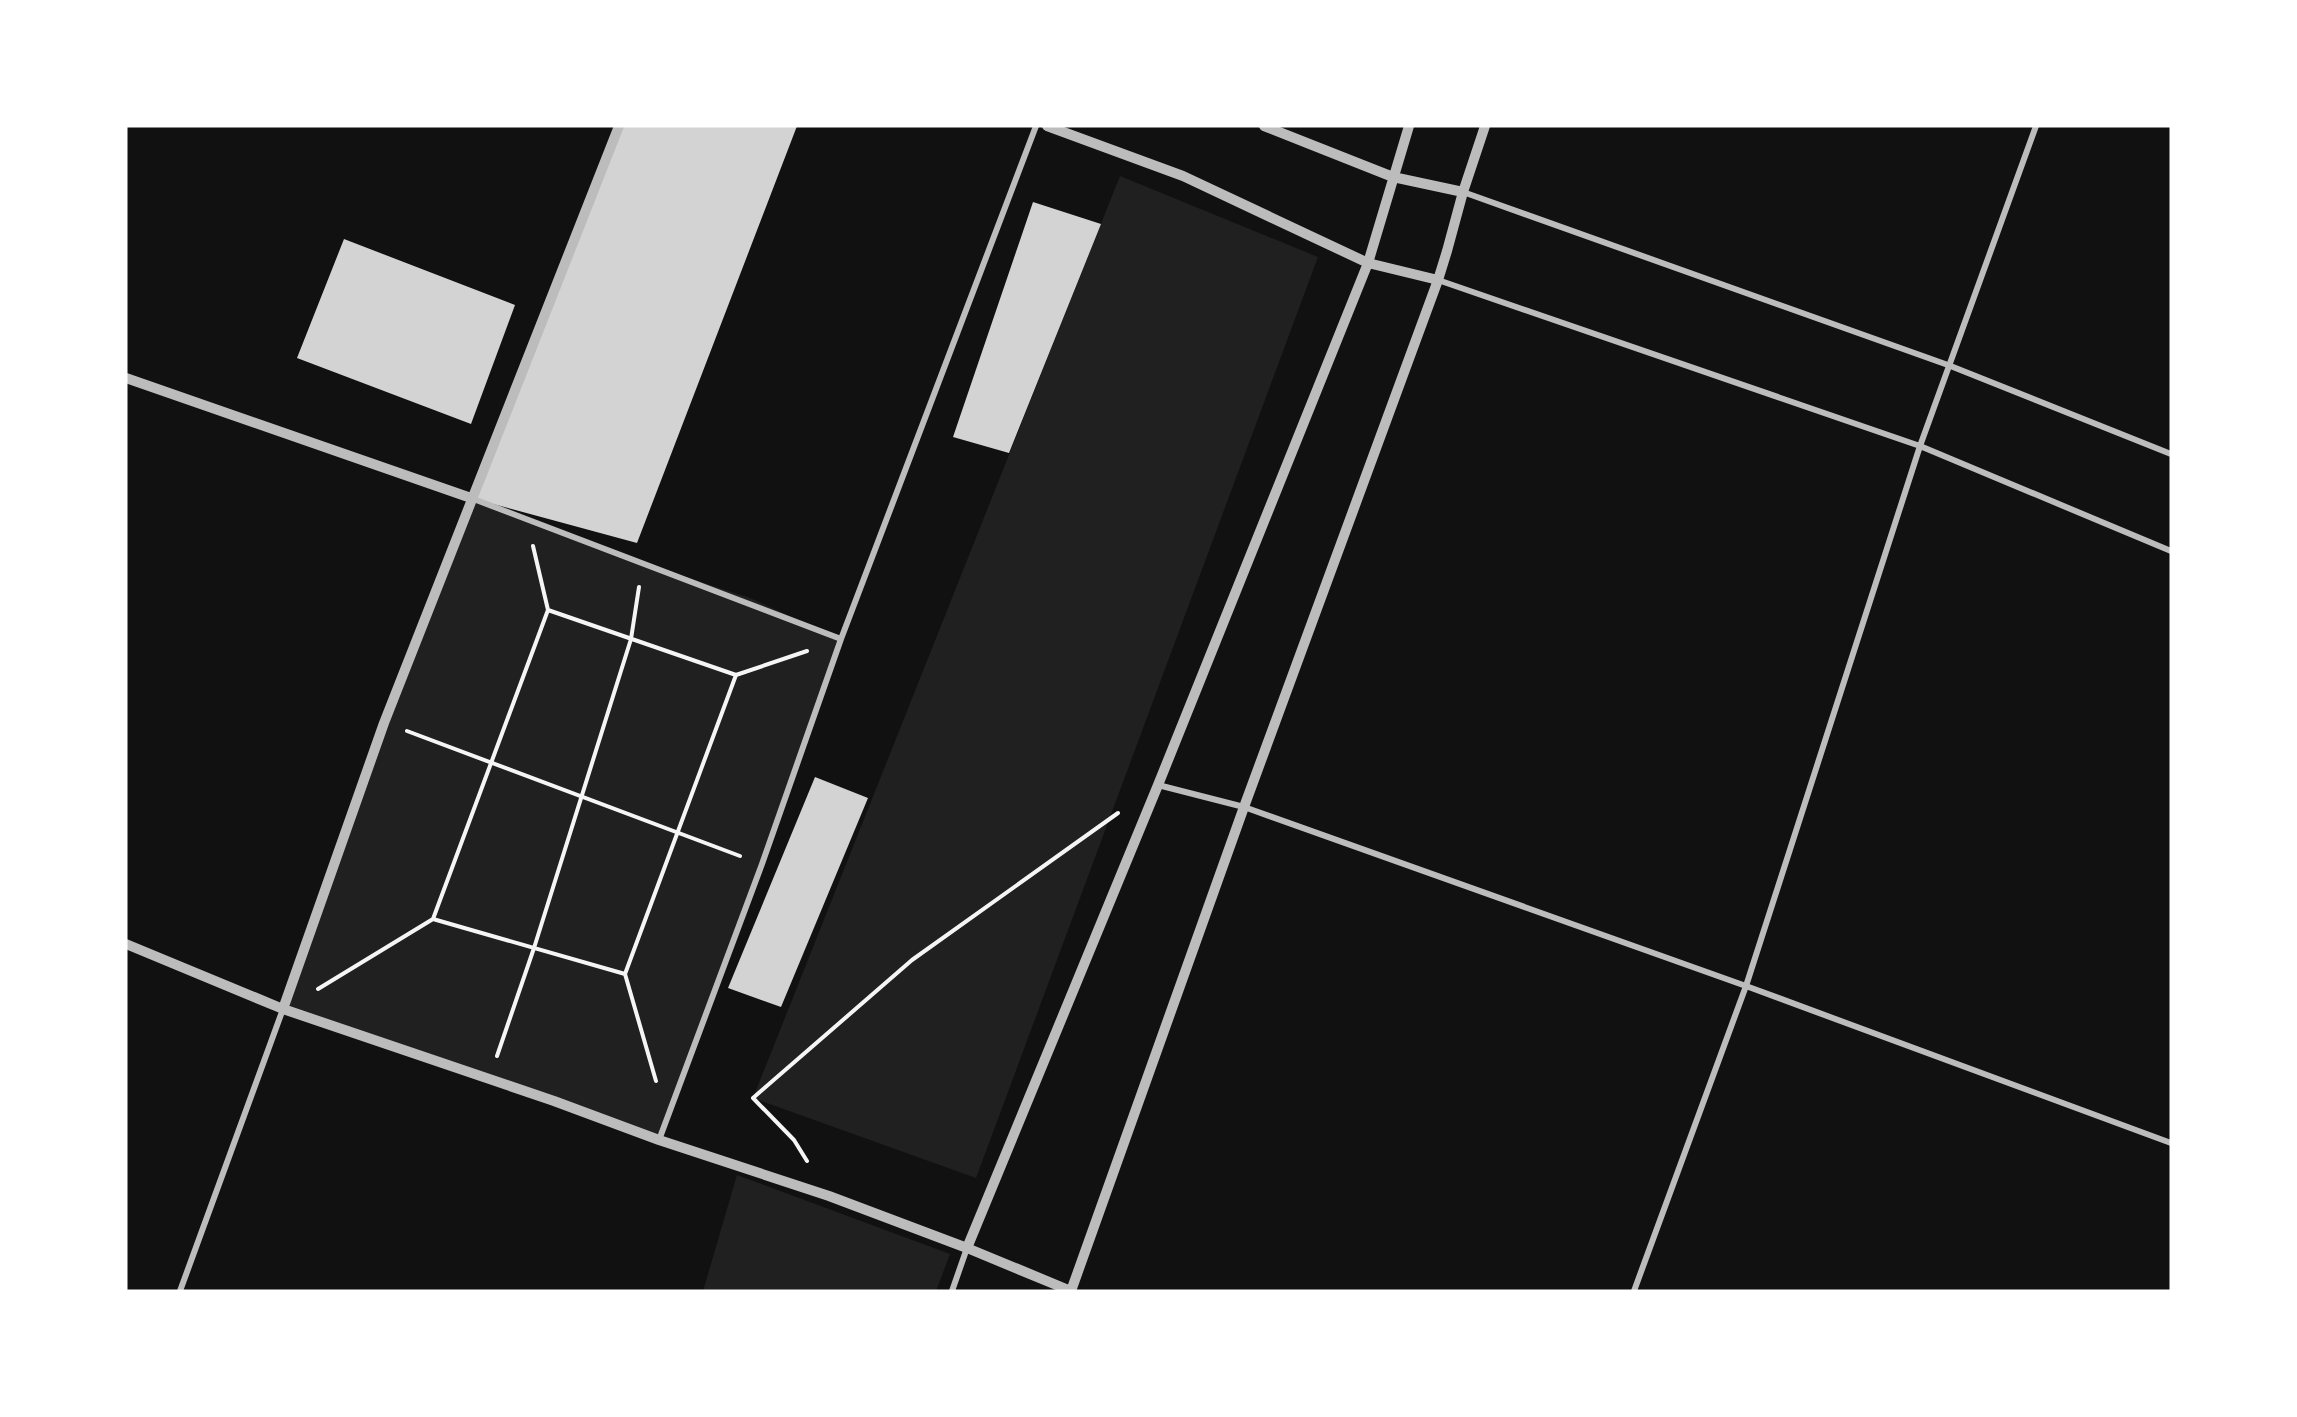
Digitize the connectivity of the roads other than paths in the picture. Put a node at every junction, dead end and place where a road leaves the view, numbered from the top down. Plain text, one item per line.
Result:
1 (619, 126) edge
2 (1036, 126) edge
3 (1047, 126) edge
4 (1264, 126) edge
5 (1409, 126) edge
6 (1485, 126) edge
7 (2036, 126) edge
8 (1393, 177) junction
9 (1463, 192) junction
10 (1368, 263) junction
11 (1438, 280) junction
12 (1948, 365) junction
13 (126, 378) edge
14 (1920, 446) junction
15 (2171, 454) edge
16 (471, 498) junction
17 (2171, 551) edge
18 (842, 639) junction
19 (1158, 785) junction
20 (1244, 807) junction
21 (126, 944) edge
22 (1746, 986) junction
23 (283, 1010) junction
24 (659, 1140) junction
25 (2171, 1143) edge
26 (967, 1248) junction
27 (180, 1291) edge
28 (952, 1291) edge
29 (1071, 1291) edge
30 (1634, 1291) edge

1 - 16 street
2 - 18 street
3 - 10 street
4 - 8 street
5 - 8 street
6 - 9 street
7 - 12 street
8 - 9 street
8 - 10 street
9 - 11 street
9 - 12 street
10 - 11 street
10 - 19 street
11 - 14 street
11 - 20 street
12 - 14 street
12 - 15 street
13 - 16 street
14 - 17 street
14 - 22 street
16 - 18 street
16 - 23 street
18 - 24 street
19 - 20 street
19 - 26 street
20 - 22 street
20 - 29 street
21 - 23 street
22 - 25 street
22 - 30 street
23 - 24 street
23 - 27 street
24 - 26 street
26 - 28 street
26 - 29 street

